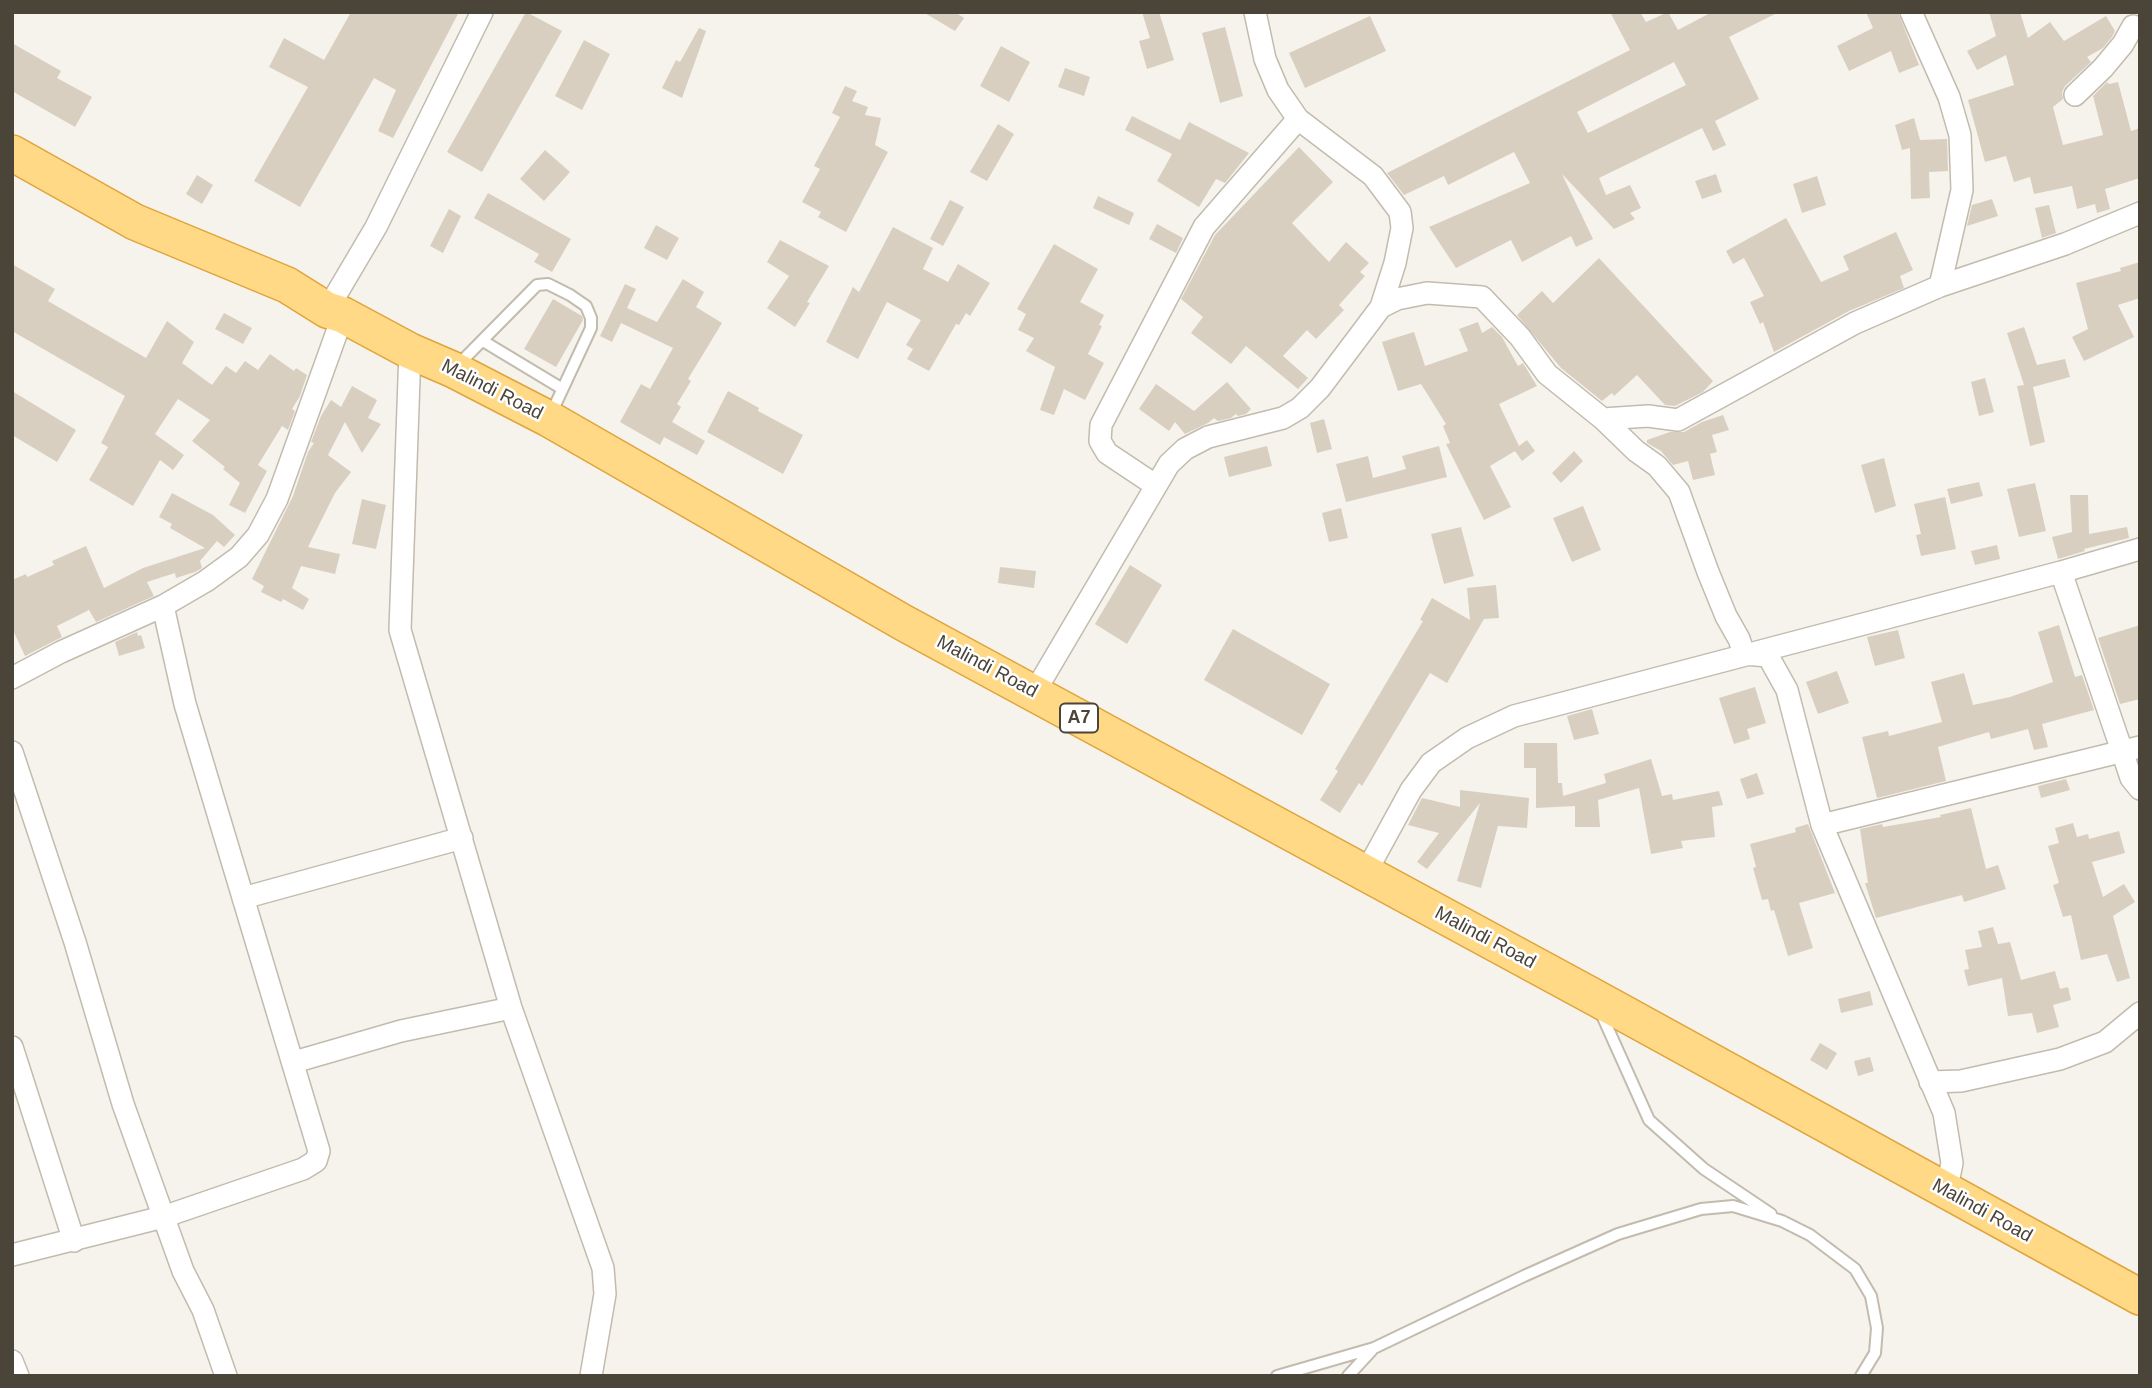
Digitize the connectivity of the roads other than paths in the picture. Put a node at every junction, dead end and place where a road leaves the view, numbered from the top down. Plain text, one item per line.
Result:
1 (482, 12) edge
2 (1255, 12) edge
3 (1911, 12) edge
4 (2133, 27) edge
5 (2074, 95) dead end
6 (1298, 119) junction
7 (12, 153) edge
8 (2140, 213) edge
9 (1940, 286) junction
10 (1381, 307) junction
11 (335, 313) junction
12 (483, 341) junction
13 (410, 351) junction
14 (454, 370) junction
15 (555, 403) junction
16 (1603, 419) junction
17 (1155, 485) junction
18 (2140, 549) edge
19 (2061, 572) junction
20 (163, 606) junction
21 (1744, 654) junction
22 (12, 678) edge
23 (1034, 693) junction
24 (2131, 749) edge
25 (12, 752) edge
26 (2140, 789) edge
27 (1822, 825) junction
28 (462, 838) junction
29 (1365, 874) junction
30 (243, 898) junction
31 (1594, 997) junction
32 (510, 1008) junction
33 (2140, 1013) edge
34 (12, 1048) edge
35 (294, 1062) junction
36 (1930, 1082) junction
37 (1946, 1192) junction
38 (163, 1217) junction
39 (1782, 1221) junction
40 (74, 1241) junction
41 (12, 1255) edge
42 (2140, 1297) edge
43 (1374, 1348) junction
44 (12, 1361) edge
45 (18, 1376) edge
46 (226, 1376) edge
47 (591, 1376) edge
48 (1278, 1376) edge
49 (1348, 1376) edge
50 (1861, 1376) edge

1 - 11 street
2 - 6 street
3 - 9 street
4 - 5 street
6 - 10 street
6 - 17 street
7 - 11 highway, Malindi Road / A7
8 - 9 street
9 - 16 street
10 - 16 street
10 - 17 street
11 - 13 highway, Malindi Road / A7
11 - 20 street
12 - 14 lane
12 - 15 lane
12 - 15 lane
13 - 14 highway, Malindi Road / A7
13 - 28 street
14 - 15 highway, Malindi Road / A7
15 - 23 highway, Malindi Road / A7
16 - 21 street
17 - 23 street
18 - 19 street
19 - 21 street
19 - 24 street
20 - 22 street
20 - 30 street
21 - 27 street
21 - 29 street
23 - 29 highway, Malindi Road / A7
24 - 26 street
24 - 27 street
25 - 38 street
27 - 36 street
28 - 30 street
28 - 32 street
29 - 31 highway, Malindi Road / A7
30 - 35 street
31 - 37 highway, Malindi Road / A7
31 - 39 lane
32 - 35 street
32 - 47 street
33 - 36 street
34 - 40 street
35 - 38 street
36 - 37 street
37 - 42 highway, Malindi Road / A7
38 - 40 street
38 - 46 street
39 - 43 lane
39 - 50 lane
40 - 41 street
43 - 48 lane
43 - 49 lane
44 - 45 street

